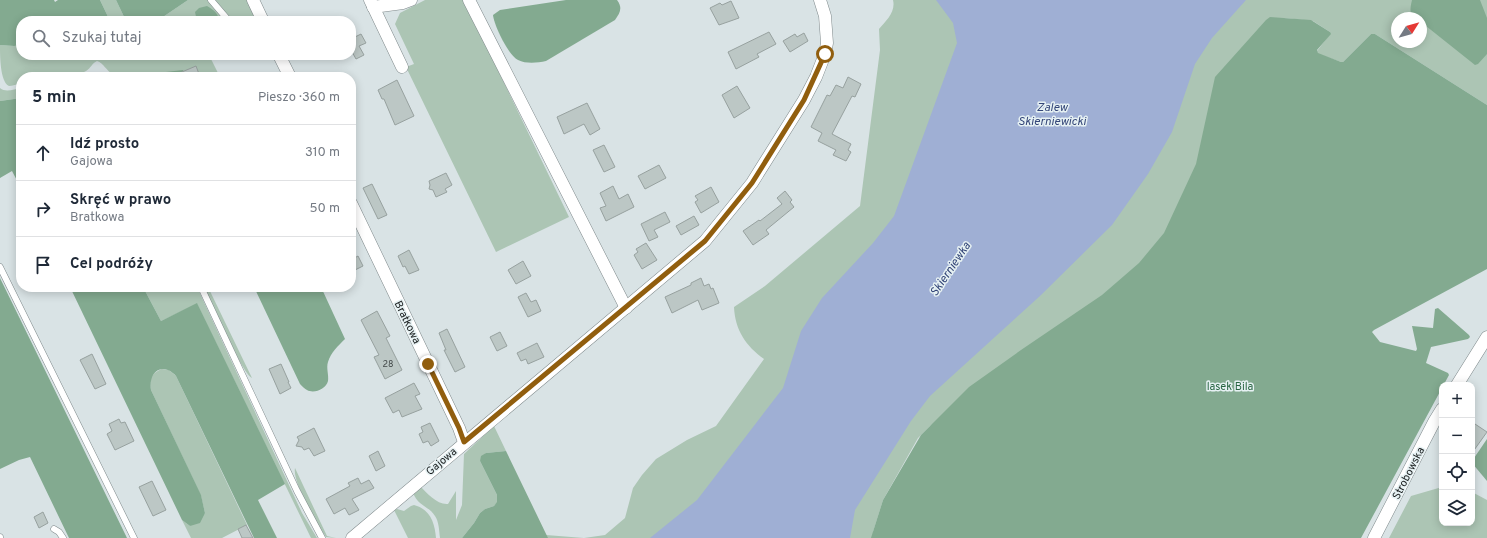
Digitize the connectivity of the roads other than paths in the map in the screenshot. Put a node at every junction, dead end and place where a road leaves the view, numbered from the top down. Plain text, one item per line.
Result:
1 (210, 0) edge
2 (253, 0) edge
3 (411, 0) edge
4 (469, 0) edge
5 (820, 0) edge
6 (372, 4) edge
7 (224, 16) edge
8 (261, 16) edge
9 (282, 60) edge
10 (402, 67) dead end
11 (288, 72) edge
12 (356, 213) edge
13 (0, 268) edge
14 (203, 292) edge
15 (626, 308) junction
16 (1487, 337) edge
17 (1459, 382) edge
18 (1439, 414) edge
19 (464, 442) junction
20 (54, 529) dead end
21 (63, 538) edge
22 (134, 538) edge
23 (322, 538) edge
24 (352, 538) edge
25 (1374, 538) edge

1 - 7 lane
2 - 8 street
3 - 6 street
4 - 15 street
5 - 15 street, Gajowa
6 - 10 street
9 - 11 street
12 - 19 street, Bratkowa
13 - 22 lane
14 - 23 lane
15 - 19 street, Gajowa
16 - 17 street
18 - 25 street, Strobowska
19 - 24 street, Gajowa
20 - 21 lane

